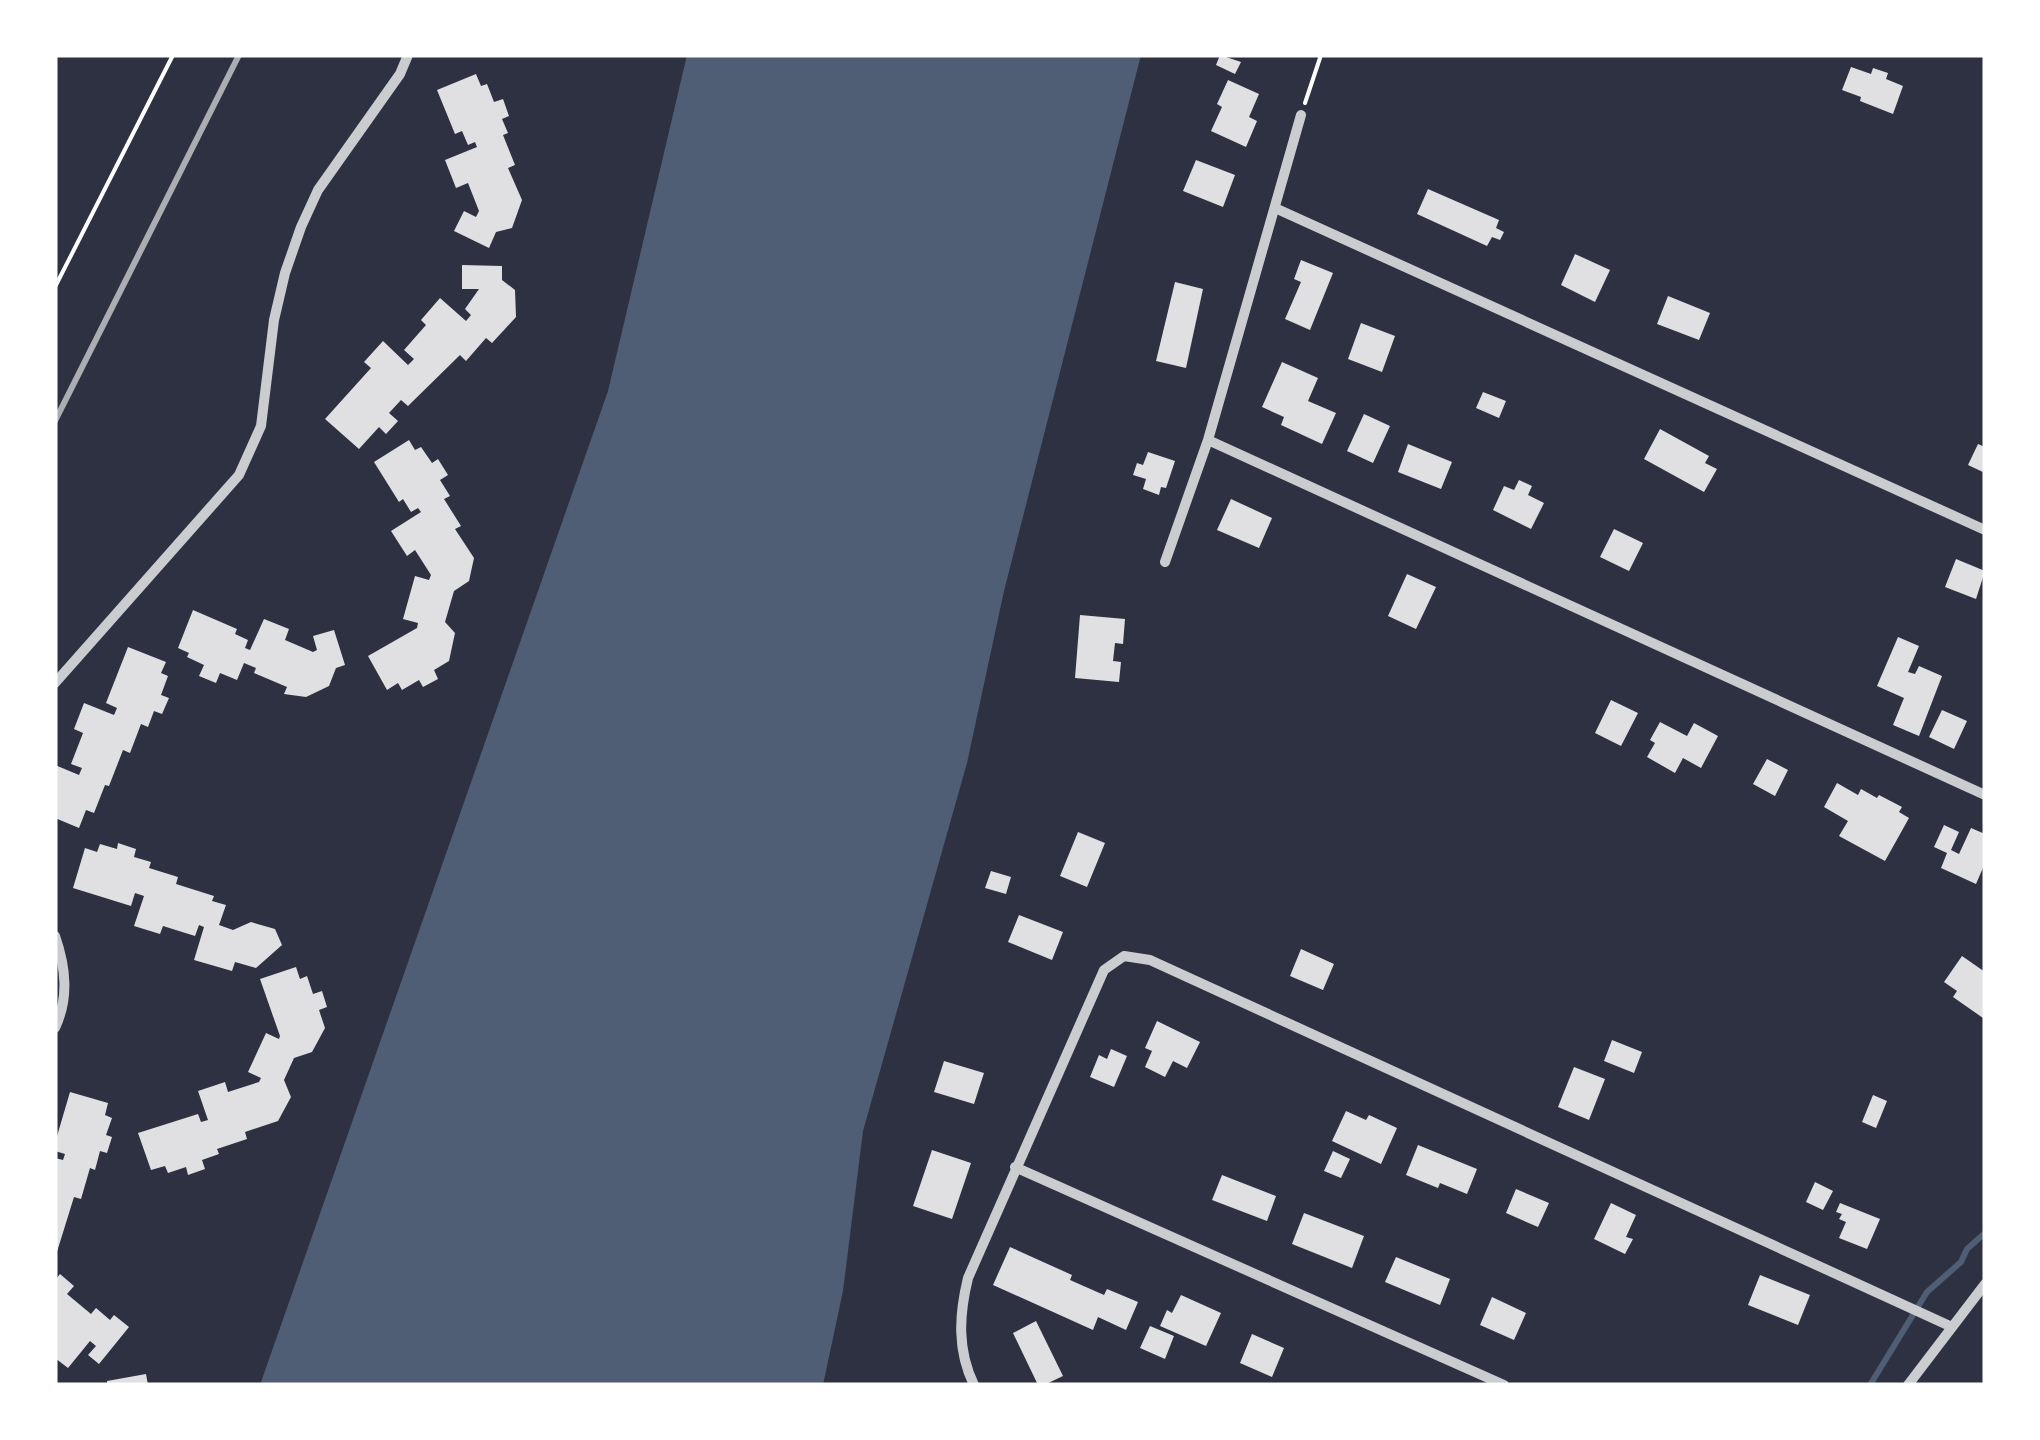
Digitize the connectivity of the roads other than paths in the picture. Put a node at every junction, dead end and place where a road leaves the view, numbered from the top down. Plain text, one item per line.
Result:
1 (408, 55) edge
2 (1302, 114) road end
3 (1274, 208) junction
4 (1208, 440) junction
5 (1985, 530) edge
6 (1165, 562) dead end
7 (55, 683) edge
8 (1985, 795) edge
9 (55, 936) edge
10 (55, 1028) edge
11 (1016, 1168) junction
12 (1985, 1284) edge
13 (1952, 1328) junction
14 (974, 1385) edge
15 (1504, 1385) edge
16 (1908, 1385) edge

1 - 7 street
2 - 3 street
3 - 4 street
3 - 5 street
4 - 6 street
4 - 8 street
9 - 10 street
11 - 13 street
11 - 14 street
11 - 15 street
12 - 13 street
13 - 16 street

